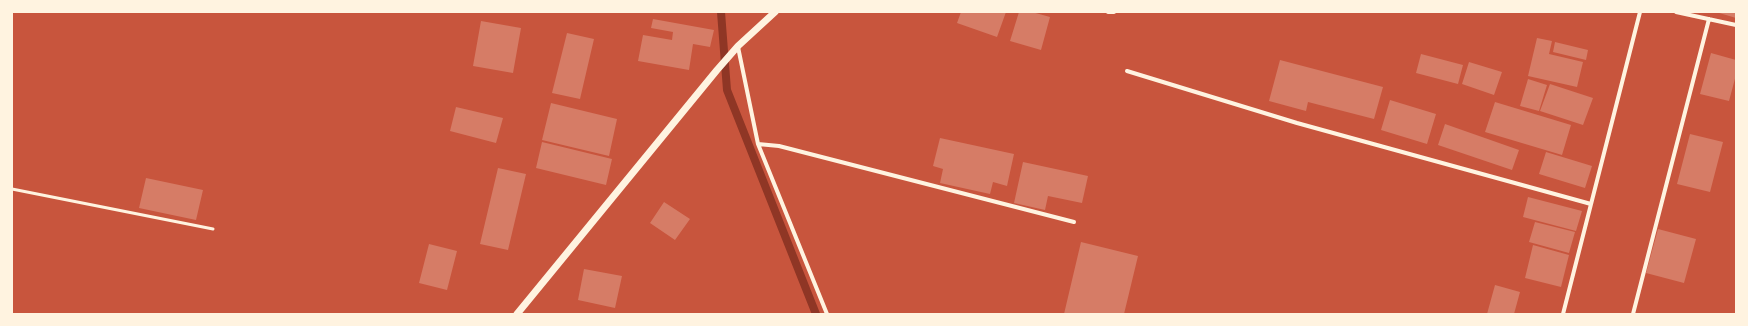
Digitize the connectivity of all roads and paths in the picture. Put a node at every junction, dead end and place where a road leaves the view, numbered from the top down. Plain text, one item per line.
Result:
1 (772, 12) edge
2 (1108, 12) edge
3 (1114, 12) edge
4 (1640, 12) edge
5 (1676, 12) edge
6 (1709, 19) junction
7 (1736, 25) edge
8 (738, 46) junction
9 (1127, 72) dead end
10 (758, 144) junction
11 (12, 189) edge
12 (1591, 204) junction
13 (1074, 222) dead end
14 (213, 229) dead end
15 (517, 314) edge
16 (827, 314) edge
17 (1562, 314) edge
18 (1633, 314) edge

1 - 8 street
2 - 3 street
4 - 12 street
5 - 6 street
6 - 7 street
6 - 18 street
8 - 10 street
8 - 15 street
9 - 12 street
10 - 13 street
10 - 16 street
11 - 14 lane
12 - 17 street

